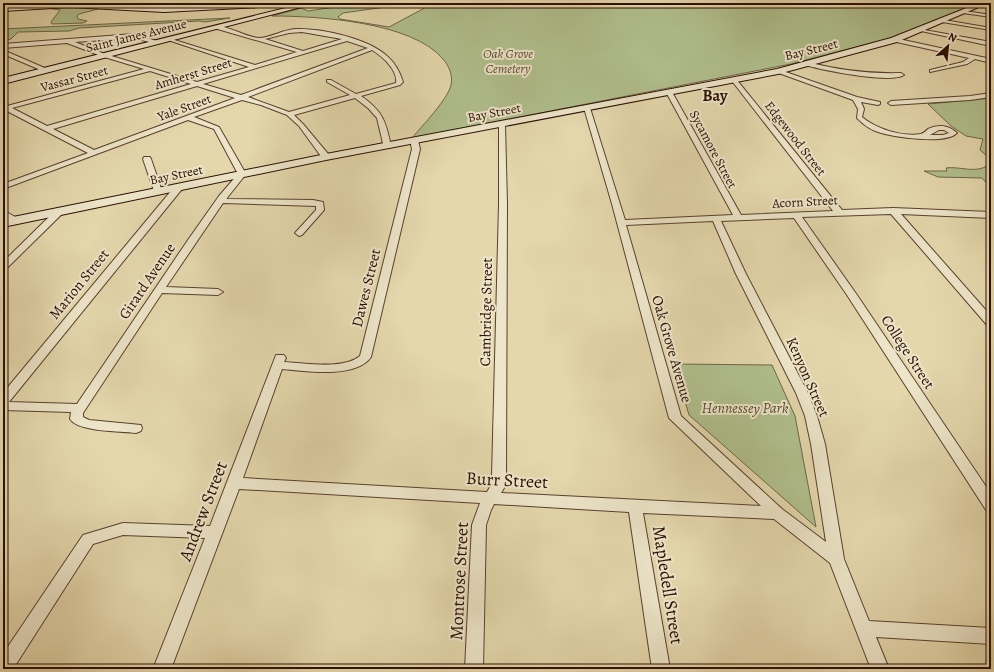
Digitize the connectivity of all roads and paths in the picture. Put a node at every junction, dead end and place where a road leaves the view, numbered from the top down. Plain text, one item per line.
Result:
1 (314, 3) edge
2 (984, 3) edge
3 (297, 4) edge
4 (3, 9) edge
5 (965, 12) junction
6 (991, 16) edge
7 (944, 21) junction
8 (216, 27) junction
9 (921, 30) junction
10 (991, 30) edge
11 (170, 39) junction
12 (260, 39) junction
13 (347, 39) junction
14 (894, 40) junction
15 (68, 42) junction
16 (157, 42) junction
17 (991, 44) edge
18 (3, 46) edge
19 (373, 48) junction
20 (3, 52) edge
21 (303, 52) junction
22 (103, 55) junction
23 (975, 57) junction
24 (991, 61) edge
25 (807, 64) junction
26 (253, 66) junction
27 (44, 70) junction
28 (149, 70) junction
29 (778, 71) junction
30 (932, 71) dead end
31 (901, 75) dead end
32 (734, 80) junction
33 (3, 81) edge
34 (329, 81) dead end
35 (196, 84) junction
36 (669, 92) junction
37 (991, 95) edge
38 (355, 96) junction
39 (242, 98) junction
40 (856, 99) junction
41 (891, 103) dead end
42 (5, 108) edge
43 (587, 108) junction
44 (861, 109) junction
45 (289, 114) junction
46 (189, 118) junction
47 (502, 124) junction
48 (46, 129) junction
49 (924, 136) dead end
50 (414, 140) junction
51 (387, 146) junction
52 (94, 153) junction
53 (326, 157) junction
54 (147, 159) dead end
55 (242, 174) junction
56 (179, 187) junction
57 (3, 188) edge
58 (158, 192) junction
59 (222, 198) junction
60 (59, 212) junction
61 (839, 212) junction
62 (893, 212) junction
63 (3, 213) edge
64 (991, 215) edge
65 (797, 216) junction
66 (738, 217) junction
67 (716, 219) junction
68 (14, 220) junction
69 (3, 223) edge
70 (621, 223) junction
71 (299, 233) dead end
72 (3, 267) edge
73 (159, 290) junction
74 (218, 292) dead end
75 (991, 323) edge
76 (280, 362) joint
77 (3, 401) edge
78 (3, 406) edge
79 (80, 408) junction
80 (136, 428) dead end
81 (234, 484) junction
82 (491, 498) junction
83 (991, 506) edge
84 (635, 507) junction
85 (777, 513) junction
86 (215, 532) junction
87 (836, 559) junction
88 (863, 628) junction
89 (991, 636) edge
90 (3, 669) edge
91 (162, 669) edge
92 (474, 669) edge
93 (661, 669) edge
94 (880, 669) edge

1 - 3 main road
2 - 5 main road, Bay Street
3 - 4 main road
3 - 8 main road, Saint James Avenue
5 - 6 street
5 - 7 main road, Bay Street
7 - 9 main road, Bay Street
7 - 10 street
8 - 11 main road, Saint James Avenue
8 - 12 street
9 - 14 main road, Bay Street
9 - 17 street
11 - 16 main road, Saint James Avenue
11 - 26 street
12 - 13 street
12 - 21 street
13 - 19 street
13 - 21 street, Amherst Street
14 - 23 street
14 - 25 main road, Bay Street
15 - 16 street
15 - 18 street
15 - 22 street
16 - 22 main road, Saint James Avenue
19 - 38 street
19 - 39 street, Yale Street
20 - 27 street
21 - 26 street, Amherst Street
22 - 27 main road, Saint James Avenue
22 - 28 street
23 - 24 street
23 - 30 street
25 - 29 main road, Bay Street
25 - 31 street
26 - 35 street, Amherst Street
27 - 33 main road, Saint James Avenue
28 - 35 street
28 - 42 street, Vassar Street
29 - 32 main road, Bay Street
29 - 40 street
32 - 36 main road, Bay Street
32 - 61 street, Edgewood Street
34 - 38 street
35 - 39 street
35 - 48 street, Amherst Street
36 - 43 main road, Bay Street
36 - 66 street, Sycamore Street
37 - 41 street
38 - 45 street
38 - 51 street
39 - 45 street
39 - 46 street, Yale Street
40 - 44 street
40 - 44 street
42 - 48 street
43 - 47 main road, Bay Street
43 - 70 street, Oak Grove Avenue
44 - 49 street
45 - 53 street
46 - 52 street, Yale Street
46 - 55 street
47 - 50 main road, Bay Street
47 - 82 street, Cambridge Street
48 - 52 street
50 - 51 main road, Bay Street
50 - 76 street, Dawes Street
51 - 53 main road, Bay Street
52 - 57 street, Yale Street
53 - 55 main road, Bay Street
54 - 58 street
55 - 56 main road, Bay Street
55 - 59 street, Girard Avenue
56 - 58 main road, Bay Street
56 - 77 street, Marion Street
58 - 60 main road, Bay Street
59 - 71 street
59 - 73 street, Girard Avenue
60 - 68 main road, Bay Street
60 - 72 street
61 - 62 street, Acorn Street
61 - 65 street, Acorn Street
62 - 64 street, Acorn Street
62 - 75 street
63 - 68 street
65 - 66 street, Acorn Street
65 - 83 street, College Street
66 - 67 street, Acorn Street
67 - 70 street, Acorn Street
67 - 87 street, Kenyon Street
68 - 69 main road, Bay Street
70 - 85 street, Oak Grove Avenue
73 - 74 street
73 - 79 street, Girard Avenue
76 - 81 street, Andrew Street
78 - 79 street
79 - 80 street
81 - 82 street, Burr Street
81 - 86 street, Andrew Street
82 - 84 street, Burr Street
82 - 92 street, Montrose Street
84 - 85 street, Burr Street
84 - 93 street, Mapledell Street
85 - 87 street, Oak Grove Avenue
86 - 90 street
86 - 91 street, Andrew Street
87 - 88 street
88 - 89 street
88 - 94 street

